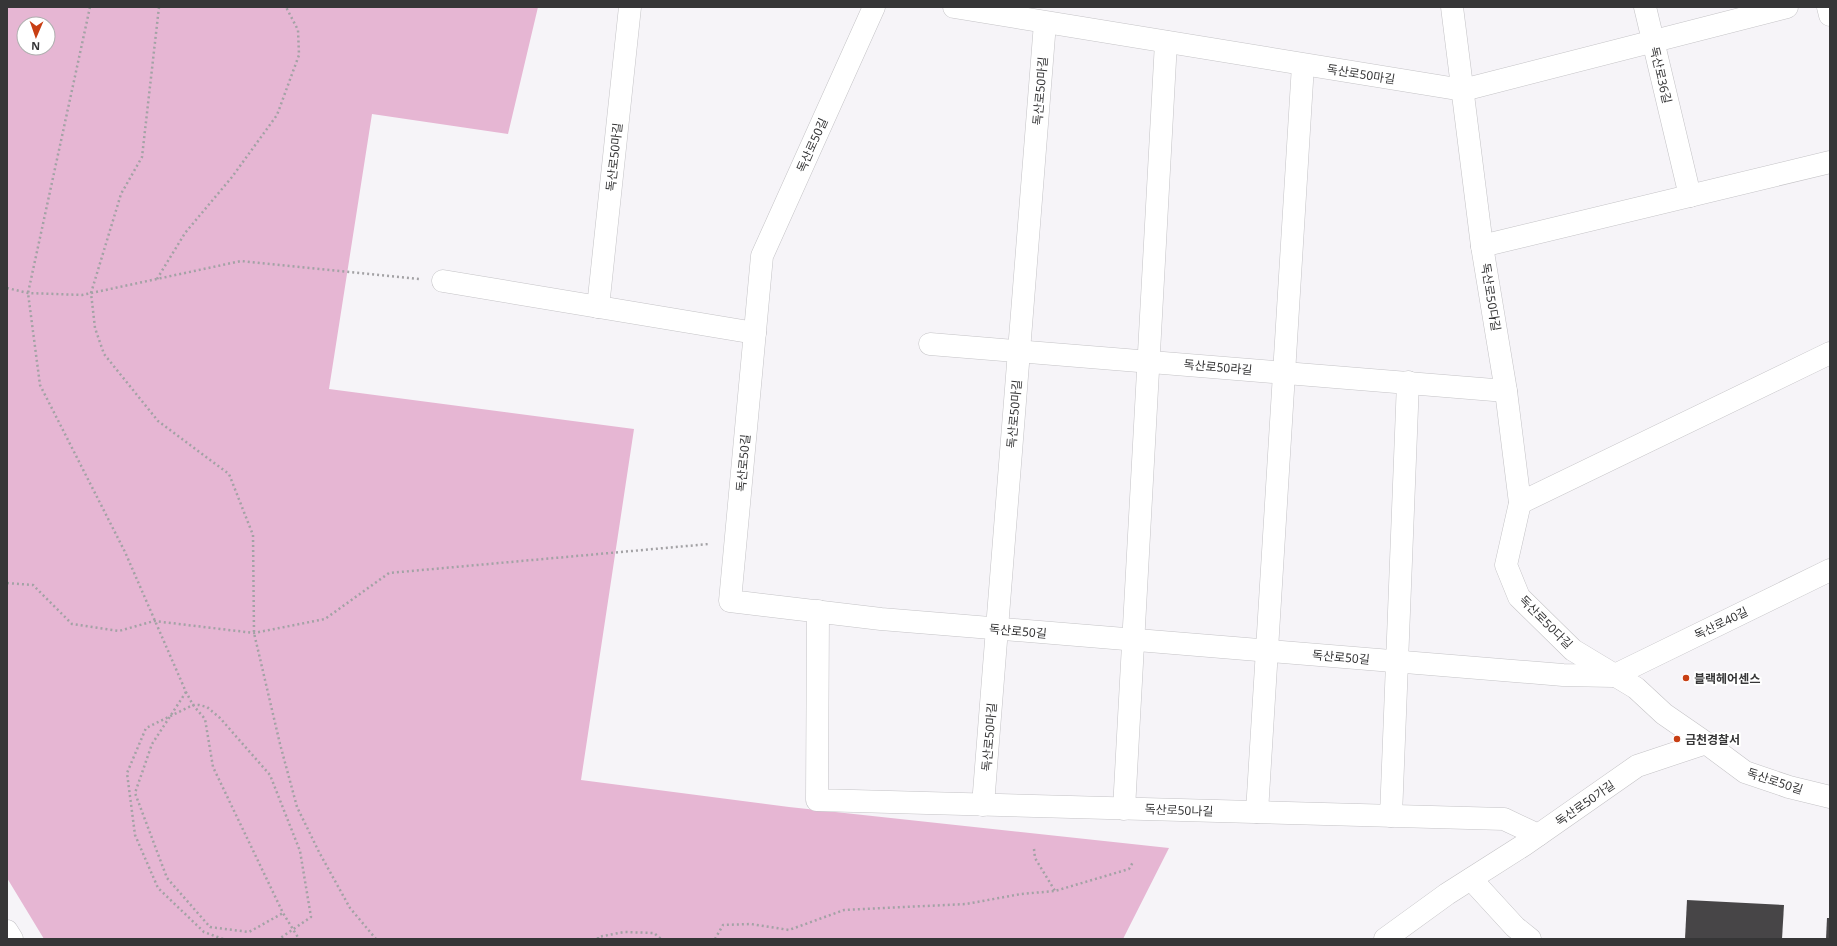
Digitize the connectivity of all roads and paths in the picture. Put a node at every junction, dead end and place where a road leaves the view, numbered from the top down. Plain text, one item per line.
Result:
1 (90, 7) edge
2 (159, 7) edge
3 (286, 7) edge
4 (630, 7) edge
5 (874, 7) edge
6 (954, 7) edge
7 (1452, 7) edge
8 (1645, 7) edge
9 (1787, 7) edge
10 (1828, 7) edge
11 (1021, 13) edge
12 (1830, 15) edge
13 (1045, 23) junction
14 (1166, 42) junction
15 (1653, 42) junction
16 (1303, 64) junction
17 (1463, 90) junction
18 (1830, 162) edge
19 (1690, 196) junction
20 (1482, 246) junction
21 (157, 279) junction
22 (443, 281) joint
23 (7, 288) edge
24 (91, 293) junction
25 (28, 294) junction
26 (598, 307) junction
27 (755, 333) junction
28 (930, 344) dead end
29 (1019, 351) junction
30 (1830, 353) edge
31 (1149, 362) junction
32 (1284, 372) junction
33 (1408, 382) junction
34 (1506, 391) junction
35 (1520, 503) junction
36 (736, 542) junction
37 (1830, 570) edge
38 (7, 583) edge
39 (818, 611) junction
40 (154, 622) junction
41 (997, 629) junction
42 (254, 633) junction
43 (1133, 640) junction
44 (1267, 650) junction
45 (1398, 661) junction
46 (1613, 676) junction
47 (186, 692) junction
48 (193, 705) junction
49 (170, 716) junction
50 (1706, 743) junction
51 (1830, 797) edge
52 (983, 805) junction
53 (1124, 809) junction
54 (1257, 812) junction
55 (1391, 816) junction
56 (1538, 835) junction
57 (1034, 849) dead end
58 (1133, 862) dead end
59 (1471, 879) junction
60 (1055, 891) junction
61 (283, 913) junction
62 (294, 930) junction
63 (7, 931) edge
64 (281, 938) edge
65 (12, 939) edge
66 (223, 939) edge
67 (299, 939) edge
68 (376, 939) edge
69 (598, 939) edge
70 (662, 939) edge
71 (715, 939) edge
72 (1385, 939) edge
73 (1530, 939) edge

1 - 25 path
2 - 24 path
3 - 21 path
4 - 26 street, 독산로50마길
5 - 27 street, 독산로50길
6 - 11 street, 독산로50마길
7 - 17 street, 독산로50다길
8 - 15 street
9 - 15 street, 독산로36길
10 - 12 street
11 - 13 street, 독산로50마길
13 - 14 street, 독산로50마길
13 - 29 street, 독산로50마길
14 - 16 street, 독산로50마길
14 - 31 street
15 - 17 street
15 - 19 street, 독산로36길
16 - 17 street, 독산로50마길
16 - 32 street
17 - 20 street, 독산로50다길
18 - 19 street
19 - 20 street
20 - 34 street, 독산로50다길
21 - 22 path
21 - 24 path
22 - 26 street
23 - 25 path
24 - 25 path
24 - 42 path
25 - 40 path
26 - 27 street
27 - 36 street, 독산로50길
28 - 29 street, 독산로50라길
29 - 31 street, 독산로50라길
29 - 41 street, 독산로50마길
30 - 35 street
31 - 32 street, 독산로50라길
31 - 43 street
32 - 33 street, 독산로50라길
32 - 44 street
33 - 34 street, 독산로50라길
33 - 45 street
34 - 35 street, 독산로50다길
35 - 46 street, 독산로50다길
36 - 39 street, 독산로50길
36 - 42 path
37 - 46 street, 독산로40길
38 - 40 path
39 - 41 street, 독산로50길
39 - 52 street, 독산로50나길
40 - 42 path
40 - 47 path
41 - 43 street, 독산로50길
41 - 52 street, 독산로50마길
42 - 68 path
43 - 44 street, 독산로50길
43 - 53 street
44 - 45 street, 독산로50길
44 - 54 street
45 - 46 street, 독산로50길
45 - 55 street
46 - 50 street, 독산로50길
47 - 48 path
47 - 49 path
48 - 49 path
48 - 61 path
48 - 62 path
49 - 61 path
49 - 66 path
50 - 51 street, 독산로50길
50 - 56 street, 독산로50가길
52 - 53 street, 독산로50나길
53 - 54 street, 독산로50나길
54 - 55 street, 독산로50나길
55 - 56 street, 독산로50나길
56 - 59 street, 독산로50가길
57 - 60 path
58 - 60 path
59 - 72 street, 독산로50가길
59 - 73 street
60 - 71 path
61 - 62 path
62 - 64 path
62 - 67 path
63 - 65 street
69 - 70 path

